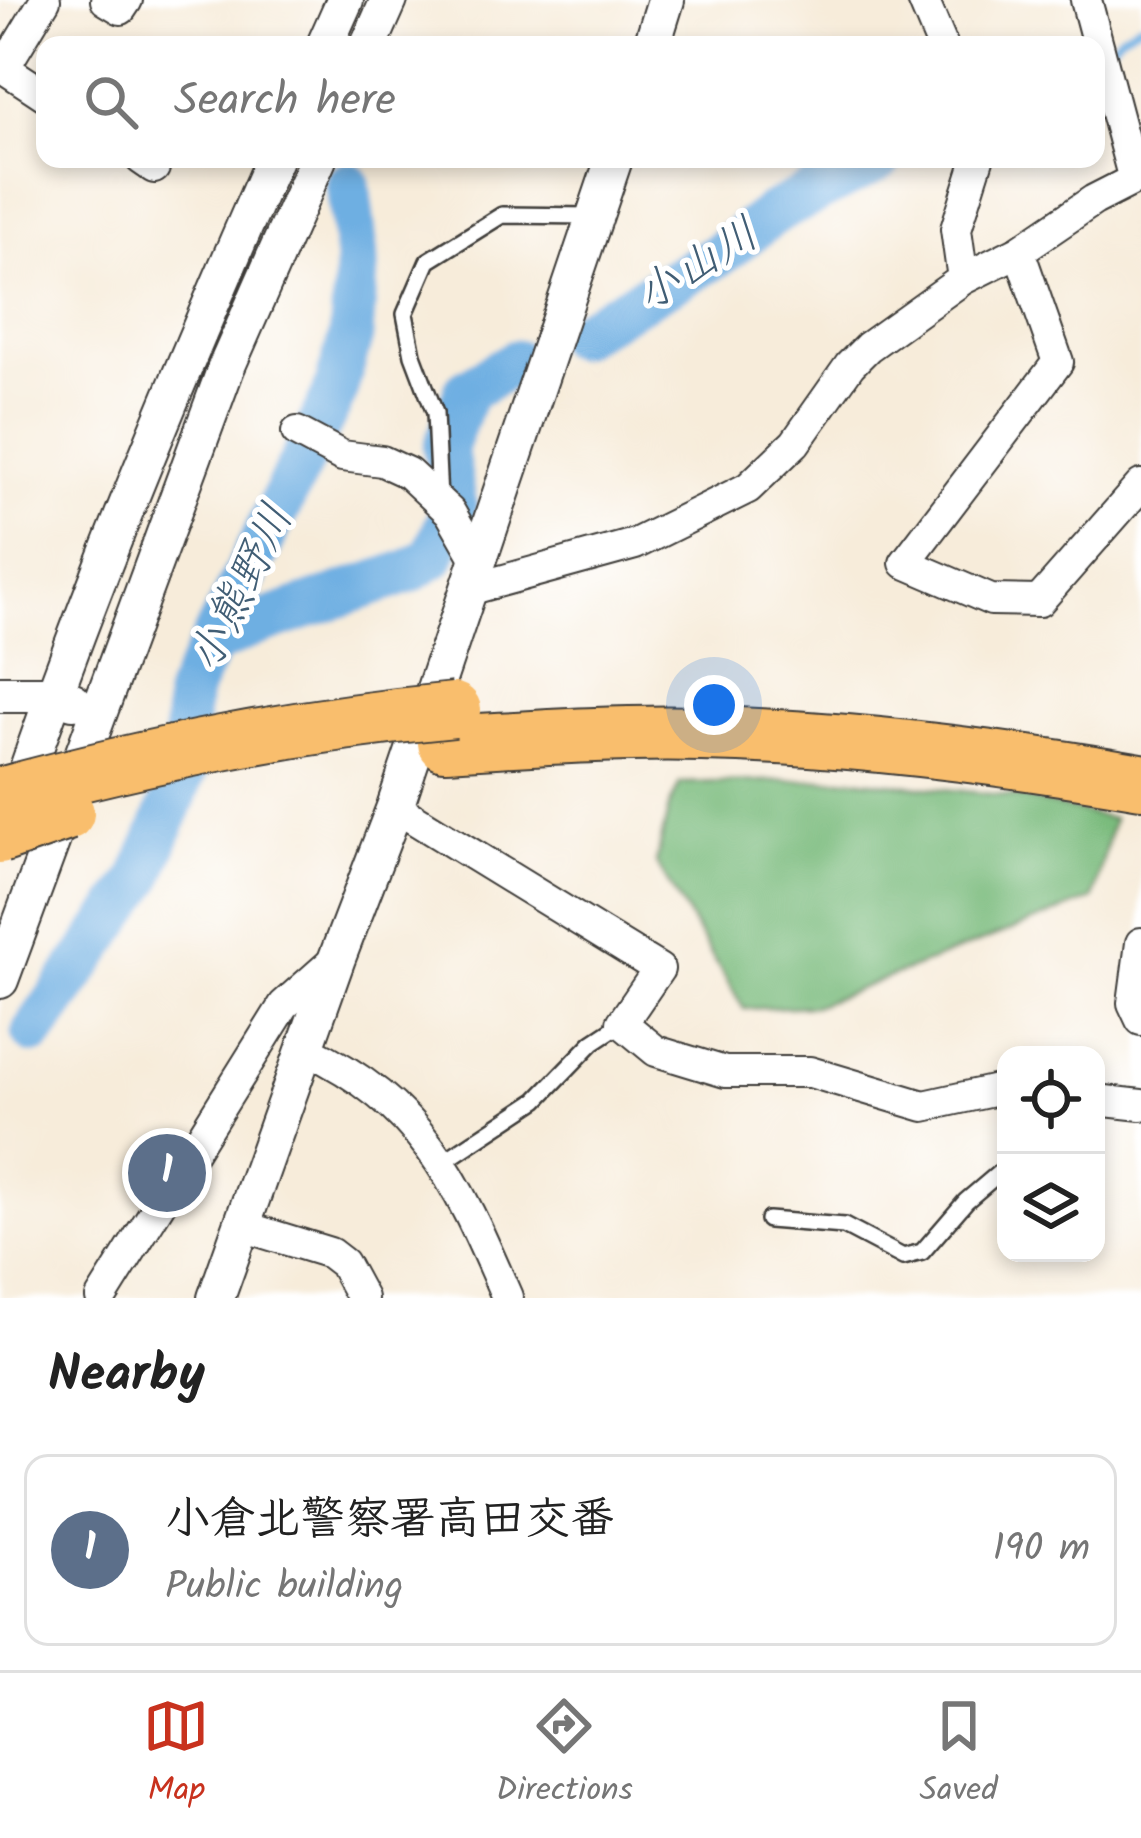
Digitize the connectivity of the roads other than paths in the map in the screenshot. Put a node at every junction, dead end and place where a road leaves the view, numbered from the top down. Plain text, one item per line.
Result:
1 (45, 0) edge
2 (106, 0) edge
3 (127, 0) edge
4 (345, 0) edge
5 (389, 0) edge
6 (666, 0) edge
7 (922, 0) edge
8 (1086, 0) edge
9 (329, 36) edge
10 (373, 36) edge
11 (655, 36) edge
12 (938, 36) edge
13 (1096, 36) edge
14 (1105, 66) edge
15 (36, 89) edge
16 (270, 168) edge
17 (314, 168) edge
18 (611, 168) edge
19 (975, 168) edge
20 (1137, 178) edge
21 (595, 216) junction
22 (1019, 251) junction
23 (963, 279) junction
24 (297, 432) dead end
25 (1141, 485) edge
26 (440, 502) junction
27 (473, 576) junction
28 (0, 694) edge
29 (53, 694) junction
30 (98, 711) junction
31 (314, 724) junction
32 (449, 727) junction
33 (1141, 749) edge
34 (0, 771) edge
35 (1141, 781) edge
36 (0, 795) edge
37 (395, 807) junction
38 (0, 834) edge
39 (0, 849) edge
40 (1141, 944) edge
41 (337, 958) junction
42 (0, 980) edge
43 (1141, 1020) edge
44 (622, 1023) junction
45 (304, 1048) junction
46 (997, 1097) edge
47 (1105, 1101) edge
48 (1141, 1105) edge
49 (443, 1162) junction
50 (997, 1175) edge
51 (768, 1220) dead end
52 (242, 1226) junction
53 (101, 1298) edge
54 (216, 1298) edge
55 (362, 1298) edge
56 (506, 1298) edge

1 - 15 street
2 - 3 street
4 - 9 street
5 - 10 street
6 - 11 street
7 - 12 street
8 - 13 street
14 - 20 street
16 - 29 street
17 - 30 street
18 - 21 street
19 - 23 street
20 - 22 street
21 - 26 lane
21 - 27 street
22 - 23 street
22 - 25 street
23 - 27 street
24 - 26 street
26 - 27 street
27 - 37 street
28 - 29 street
29 - 30 street
29 - 39 street
30 - 42 street
31 - 32 highway, bridge
31 - 34 highway, bridge
31 - 36 highway, bridge
32 - 33 highway
32 - 35 highway
32 - 38 highway, bridge
37 - 41 street
37 - 44 street
40 - 43 street
41 - 45 street
41 - 53 street
44 - 46 street
44 - 49 lane
45 - 49 street
45 - 52 street
47 - 48 street
49 - 56 street
50 - 51 lane
52 - 54 street
52 - 55 street

